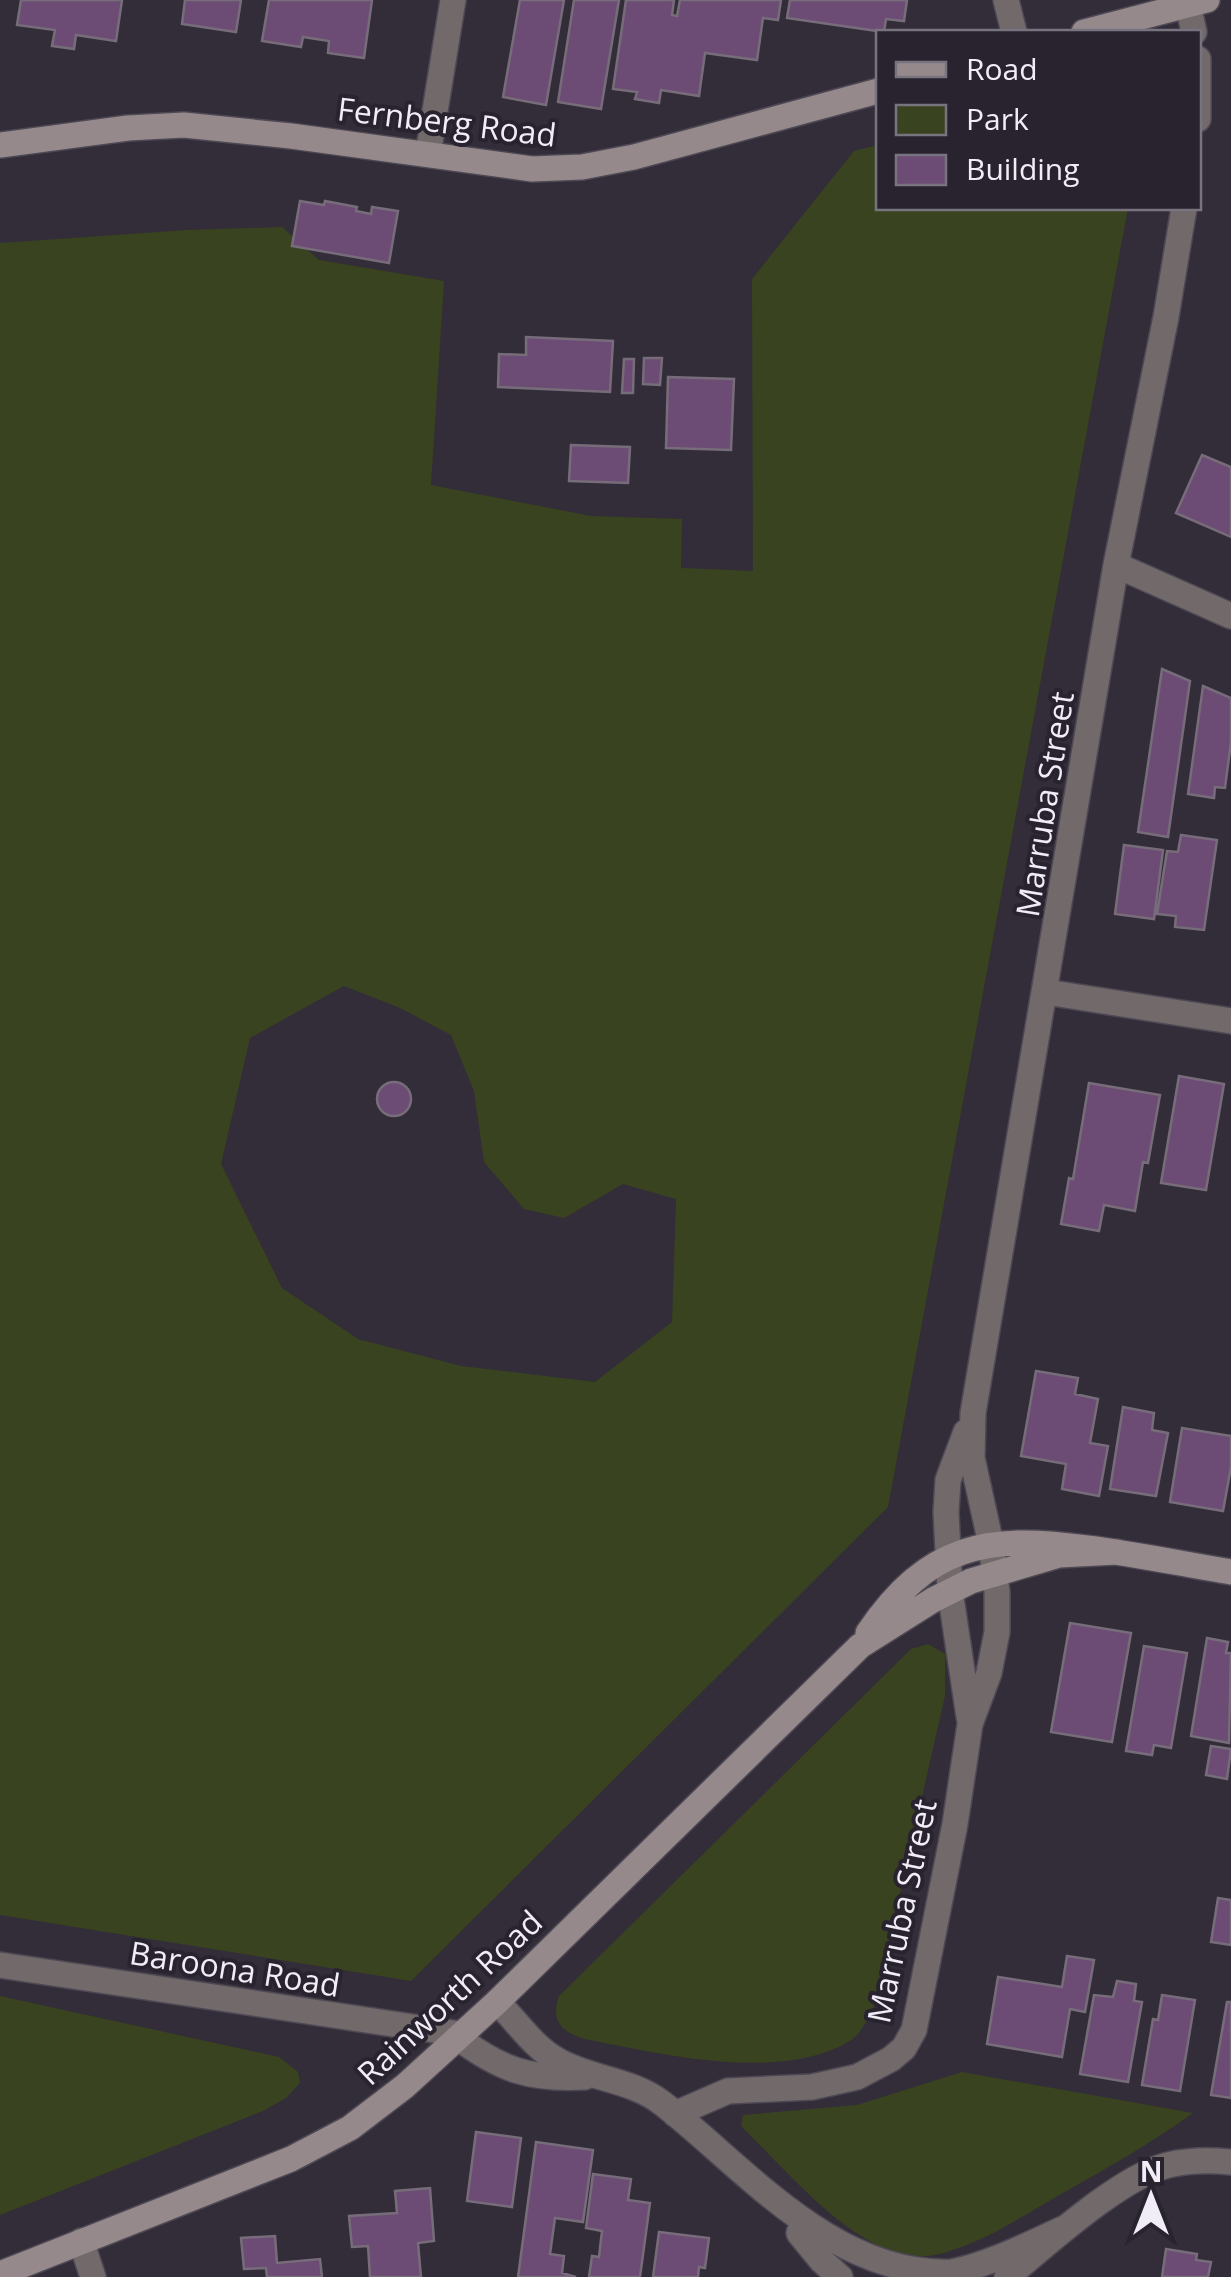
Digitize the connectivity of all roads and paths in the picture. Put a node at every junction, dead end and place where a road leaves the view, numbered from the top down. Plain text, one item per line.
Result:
1 (453, 0) edge
2 (1006, 0) edge
3 (1197, 2) edge
4 (1014, 30) edge
5 (1092, 30) edge
6 (1194, 30) edge
7 (876, 92) edge
8 (0, 145) edge
9 (428, 154) junction
10 (1184, 210) edge
11 (1116, 564) junction
12 (1231, 616) edge
13 (1046, 992) junction
14 (1231, 1022) edge
15 (973, 1413) junction
16 (991, 1544) junction
17 (1116, 1552) junction
18 (949, 1557) junction
19 (1231, 1572) edge
20 (995, 1573) junction
21 (950, 1591) junction
22 (860, 1646) junction
23 (970, 1724) junction
24 (0, 1966) edge
25 (497, 2002) junction
26 (458, 2036) junction
27 (604, 2078) junction
28 (675, 2114) junction
29 (1231, 2162) edge
30 (786, 2217) junction
31 (1066, 2228) junction
32 (81, 2242) junction
33 (0, 2274) edge
34 (918, 2276) edge
35 (93, 2277) edge
36 (840, 2277) edge
37 (1008, 2277) edge

1 - 9 street
2 - 4 street
3 - 5 street
3 - 6 street
7 - 9 street, Fernberg Road
8 - 9 street, Fernberg Road
10 - 11 street, Marruba Street
11 - 12 street
11 - 13 street, Marruba Street
13 - 14 street
13 - 15 street, Marruba Street
15 - 16 street, Marruba Street
15 - 18 street, Marruba Street
16 - 17 street, Rainworth Road
16 - 18 street, Rainworth Road
16 - 20 street, Marruba Street
17 - 19 street
17 - 20 street, Rainworth Road
18 - 21 street, Marruba Street
18 - 22 street, Rainworth Road
20 - 21 street, Rainworth Road
20 - 23 street, Marruba Street
21 - 22 street, Rainworth Road
21 - 23 street, Marruba Street
22 - 25 street, Rainworth Road
23 - 28 street, Marruba Street
24 - 26 street, Baroona Road
25 - 26 street, Rainworth Road
25 - 27 street, Baroona Road
26 - 27 street, Baroona Road
26 - 32 street, Rainworth Road
27 - 28 street, Baroona Road
28 - 30 street, Baroona Road
29 - 31 street, Baroona Road
30 - 34 street, Baroona Road
30 - 36 street, Baroona Road
31 - 34 street, Baroona Road
31 - 37 street, Baroona Road
32 - 33 street, Rainworth Road
32 - 35 street

